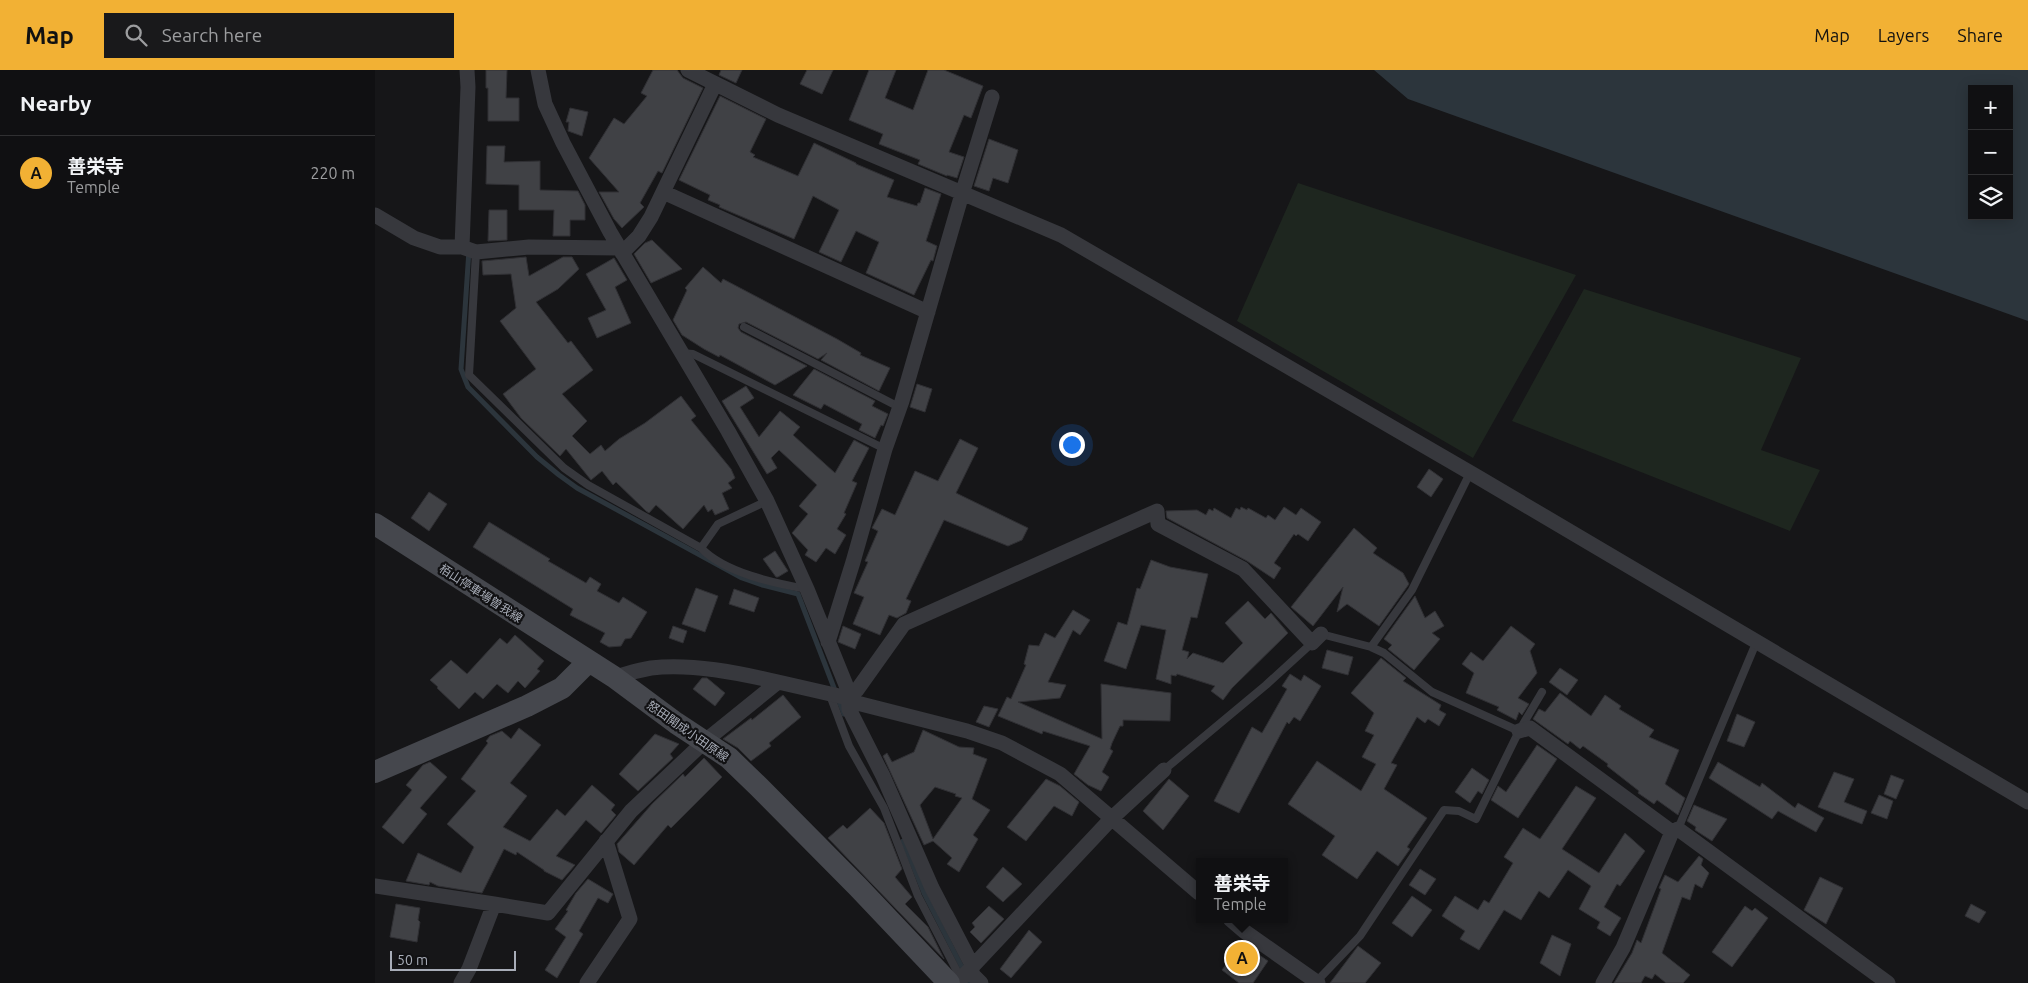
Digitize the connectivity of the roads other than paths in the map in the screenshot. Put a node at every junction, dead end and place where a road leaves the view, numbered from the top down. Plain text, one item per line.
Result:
1 (467, 70) edge
2 (538, 70) edge
3 (688, 70) edge
4 (715, 84) junction
5 (992, 98) dead end
6 (663, 192) junction
7 (962, 194) junction
8 (375, 215) edge
9 (461, 247) junction
10 (620, 250) junction
11 (476, 252) junction
12 (928, 312) junction
13 (744, 327) dead end
14 (681, 353) junction
15 (899, 407) junction
16 (885, 449) junction
17 (1470, 473) junction
18 (767, 501) junction
19 (375, 524) edge
20 (701, 548) junction
21 (807, 588) junction
22 (1316, 638) junction
23 (827, 642) junction
24 (1756, 643) junction
25 (1371, 647) junction
26 (588, 662) junction
27 (614, 677) junction
28 (778, 682) junction
29 (1542, 692) dead end
30 (831, 695) junction
31 (847, 698) junction
32 (1519, 731) junction
33 (705, 741) junction
34 (1164, 770) joint
35 (375, 772) edge
36 (2028, 802) edge
37 (1112, 818) junction
38 (1675, 831) junction
39 (606, 841) junction
40 (375, 886) edge
41 (1196, 890) edge
42 (493, 904) junction
43 (1235, 923) edge
44 (962, 976) edge
45 (1317, 982) edge
46 (461, 983) edge
47 (587, 983) edge
48 (981, 983) edge
49 (1603, 983) edge
50 (1888, 983) edge

1 - 9 street
2 - 10 street
3 - 4 street
4 - 6 street
4 - 7 street
5 - 7 street
6 - 10 street
6 - 12 street
7 - 12 street
7 - 17 street
8 - 9 street
9 - 11 street
10 - 11 street
10 - 14 street
11 - 20 lane
12 - 15 street
13 - 15 lane
14 - 16 lane
14 - 18 street
15 - 16 street
16 - 23 street
17 - 24 street
17 - 25 lane
18 - 20 lane
18 - 21 street
19 - 26 main road, 栢山停車場曽我線
20 - 21 lane
21 - 23 street
22 - 25 lane
22 - 31 street
22 - 34 lane
23 - 31 street
24 - 36 street
24 - 38 lane
25 - 32 lane
26 - 27 main road, 怒田開成小田原線
26 - 35 main road
27 - 28 street
27 - 33 main road, 怒田開成小田原線
28 - 30 street
28 - 33 street
29 - 32 lane
30 - 31 street
30 - 44 lane
31 - 37 street
31 - 44 street
32 - 38 street
32 - 45 lane
33 - 39 street
33 - 44 main road, 怒田開成小田原線
34 - 37 street
37 - 41 street
37 - 44 street
38 - 49 street
38 - 50 street
39 - 42 street
39 - 47 street
40 - 42 street
42 - 46 street
43 - 45 street
44 - 48 street

